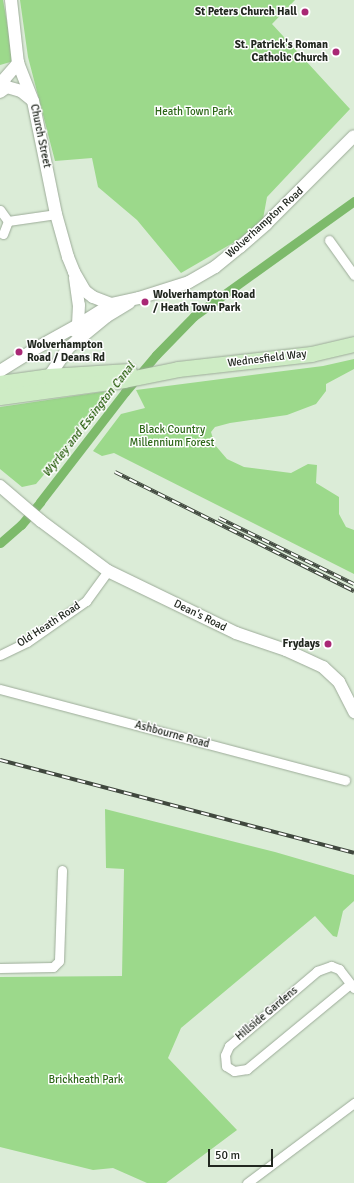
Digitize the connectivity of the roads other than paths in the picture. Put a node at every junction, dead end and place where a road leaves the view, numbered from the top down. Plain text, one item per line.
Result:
1 (11, 0) edge
2 (18, 63) junction
3 (0, 84) edge
4 (0, 92) edge
5 (34, 102) junction
6 (354, 136) edge
7 (0, 210) edge
8 (56, 214) junction
9 (8, 221) junction
10 (3, 234) dead end
11 (329, 240) dead end
12 (74, 272) junction
13 (354, 275) edge
14 (139, 298) junction
15 (111, 304) junction
16 (78, 325) junction
17 (70, 343) junction
18 (354, 344) edge
19 (33, 350) junction
20 (14, 361) junction
21 (0, 371) edge
22 (49, 376) junction
23 (90, 379) junction
24 (6, 382) edge
25 (30, 393) junction
26 (0, 397) edge
27 (0, 402) edge
28 (0, 486) edge
29 (108, 571) junction
30 (0, 655) edge
31 (0, 689) edge
32 (354, 712) edge
33 (345, 780) dead end
34 (62, 870) dead end
35 (0, 968) edge
36 (352, 986) edge
37 (354, 1103) edge
38 (247, 1183) edge

1 - 2 street, Church Street
2 - 3 street
2 - 5 street, Church Street
4 - 5 street
5 - 8 street, Church Street
6 - 14 street, Wolverhampton Road
7 - 9 street
8 - 9 street
8 - 12 street, Church Street
9 - 10 street
11 - 13 street
12 - 15 street, Church Street
12 - 16 street, Church Street
14 - 15 street, Wolverhampton Road
14 - 17 street, Wolverhampton Road
15 - 16 street, Wolverhampton Road
16 - 17 street, Church Street
16 - 19 street, Wolverhampton Road
17 - 19 street
17 - 22 street, Wolverhampton Road
18 - 23 main road, Wednesfield Way
19 - 20 street, Wolverhampton Road
20 - 21 street, Wolverhampton Road
20 - 24 street
22 - 23 main road
22 - 24 main road
22 - 25 street, Wolverhampton Road
23 - 25 main road
25 - 26 main road
25 - 27 street
28 - 29 street, Dean's Road
29 - 30 street, Old Heath Road
29 - 32 street, Dean's Road
31 - 33 street, Ashbourne Road
34 - 35 street
36 - 36 street, Hillside Gardens
37 - 38 street

